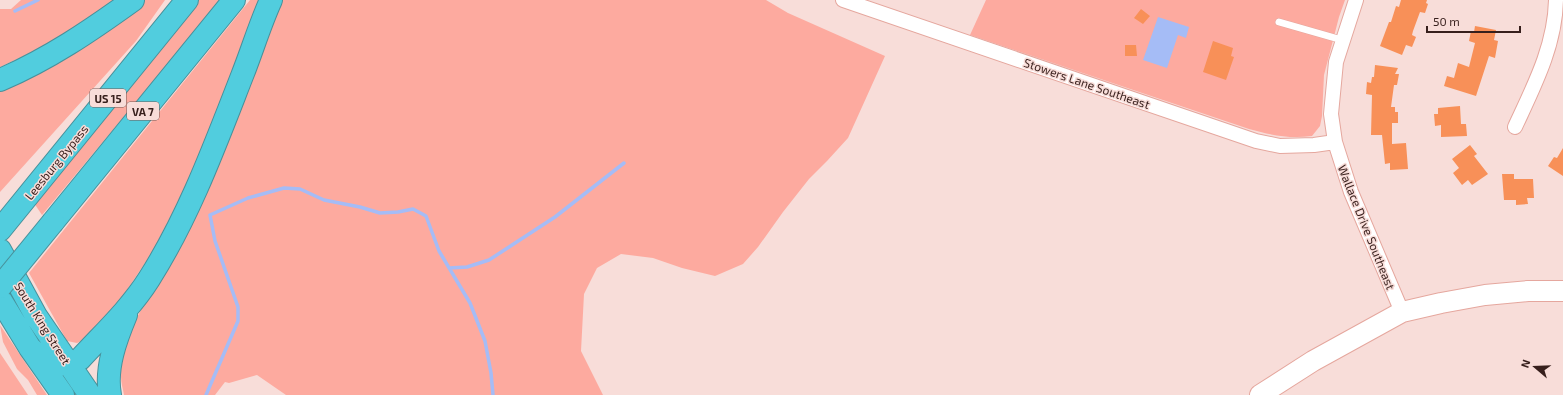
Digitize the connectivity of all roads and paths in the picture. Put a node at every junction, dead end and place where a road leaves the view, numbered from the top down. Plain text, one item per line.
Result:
1 (133, 0) edge
2 (187, 0) edge
3 (234, 0) edge
4 (271, 0) edge
5 (843, 0) edge
6 (1356, 0) edge
7 (1556, 0) edge
8 (1279, 22) dead end
9 (1342, 40) junction
10 (0, 80) edge
11 (1515, 127) dead end
12 (1335, 142) junction
13 (0, 230) edge
14 (0, 250) edge
15 (0, 287) edge
16 (1563, 291) edge
17 (0, 299) edge
18 (132, 303) junction
19 (1402, 312) junction
20 (30, 348) junction
21 (69, 364) junction
22 (63, 395) edge
23 (90, 395) edge
24 (110, 395) edge
25 (1260, 395) edge

1 - 10 highway
2 - 13 highway, Leesburg Bypass / US 15
3 - 15 highway, VA 7, bridge
4 - 18 highway
5 - 12 street, Stowers Lane Southeast
6 - 9 street, Wallace Drive Southeast
7 - 11 street
8 - 9 lane
9 - 12 street, Wallace Drive Southeast
12 - 19 street, Wallace Drive Southeast
14 - 21 highway, South King Street
16 - 19 main road
17 - 20 highway, South King Street
18 - 21 highway
18 - 24 highway
19 - 25 main road
20 - 21 highway
20 - 22 highway, South King Street
21 - 23 highway, South King Street

